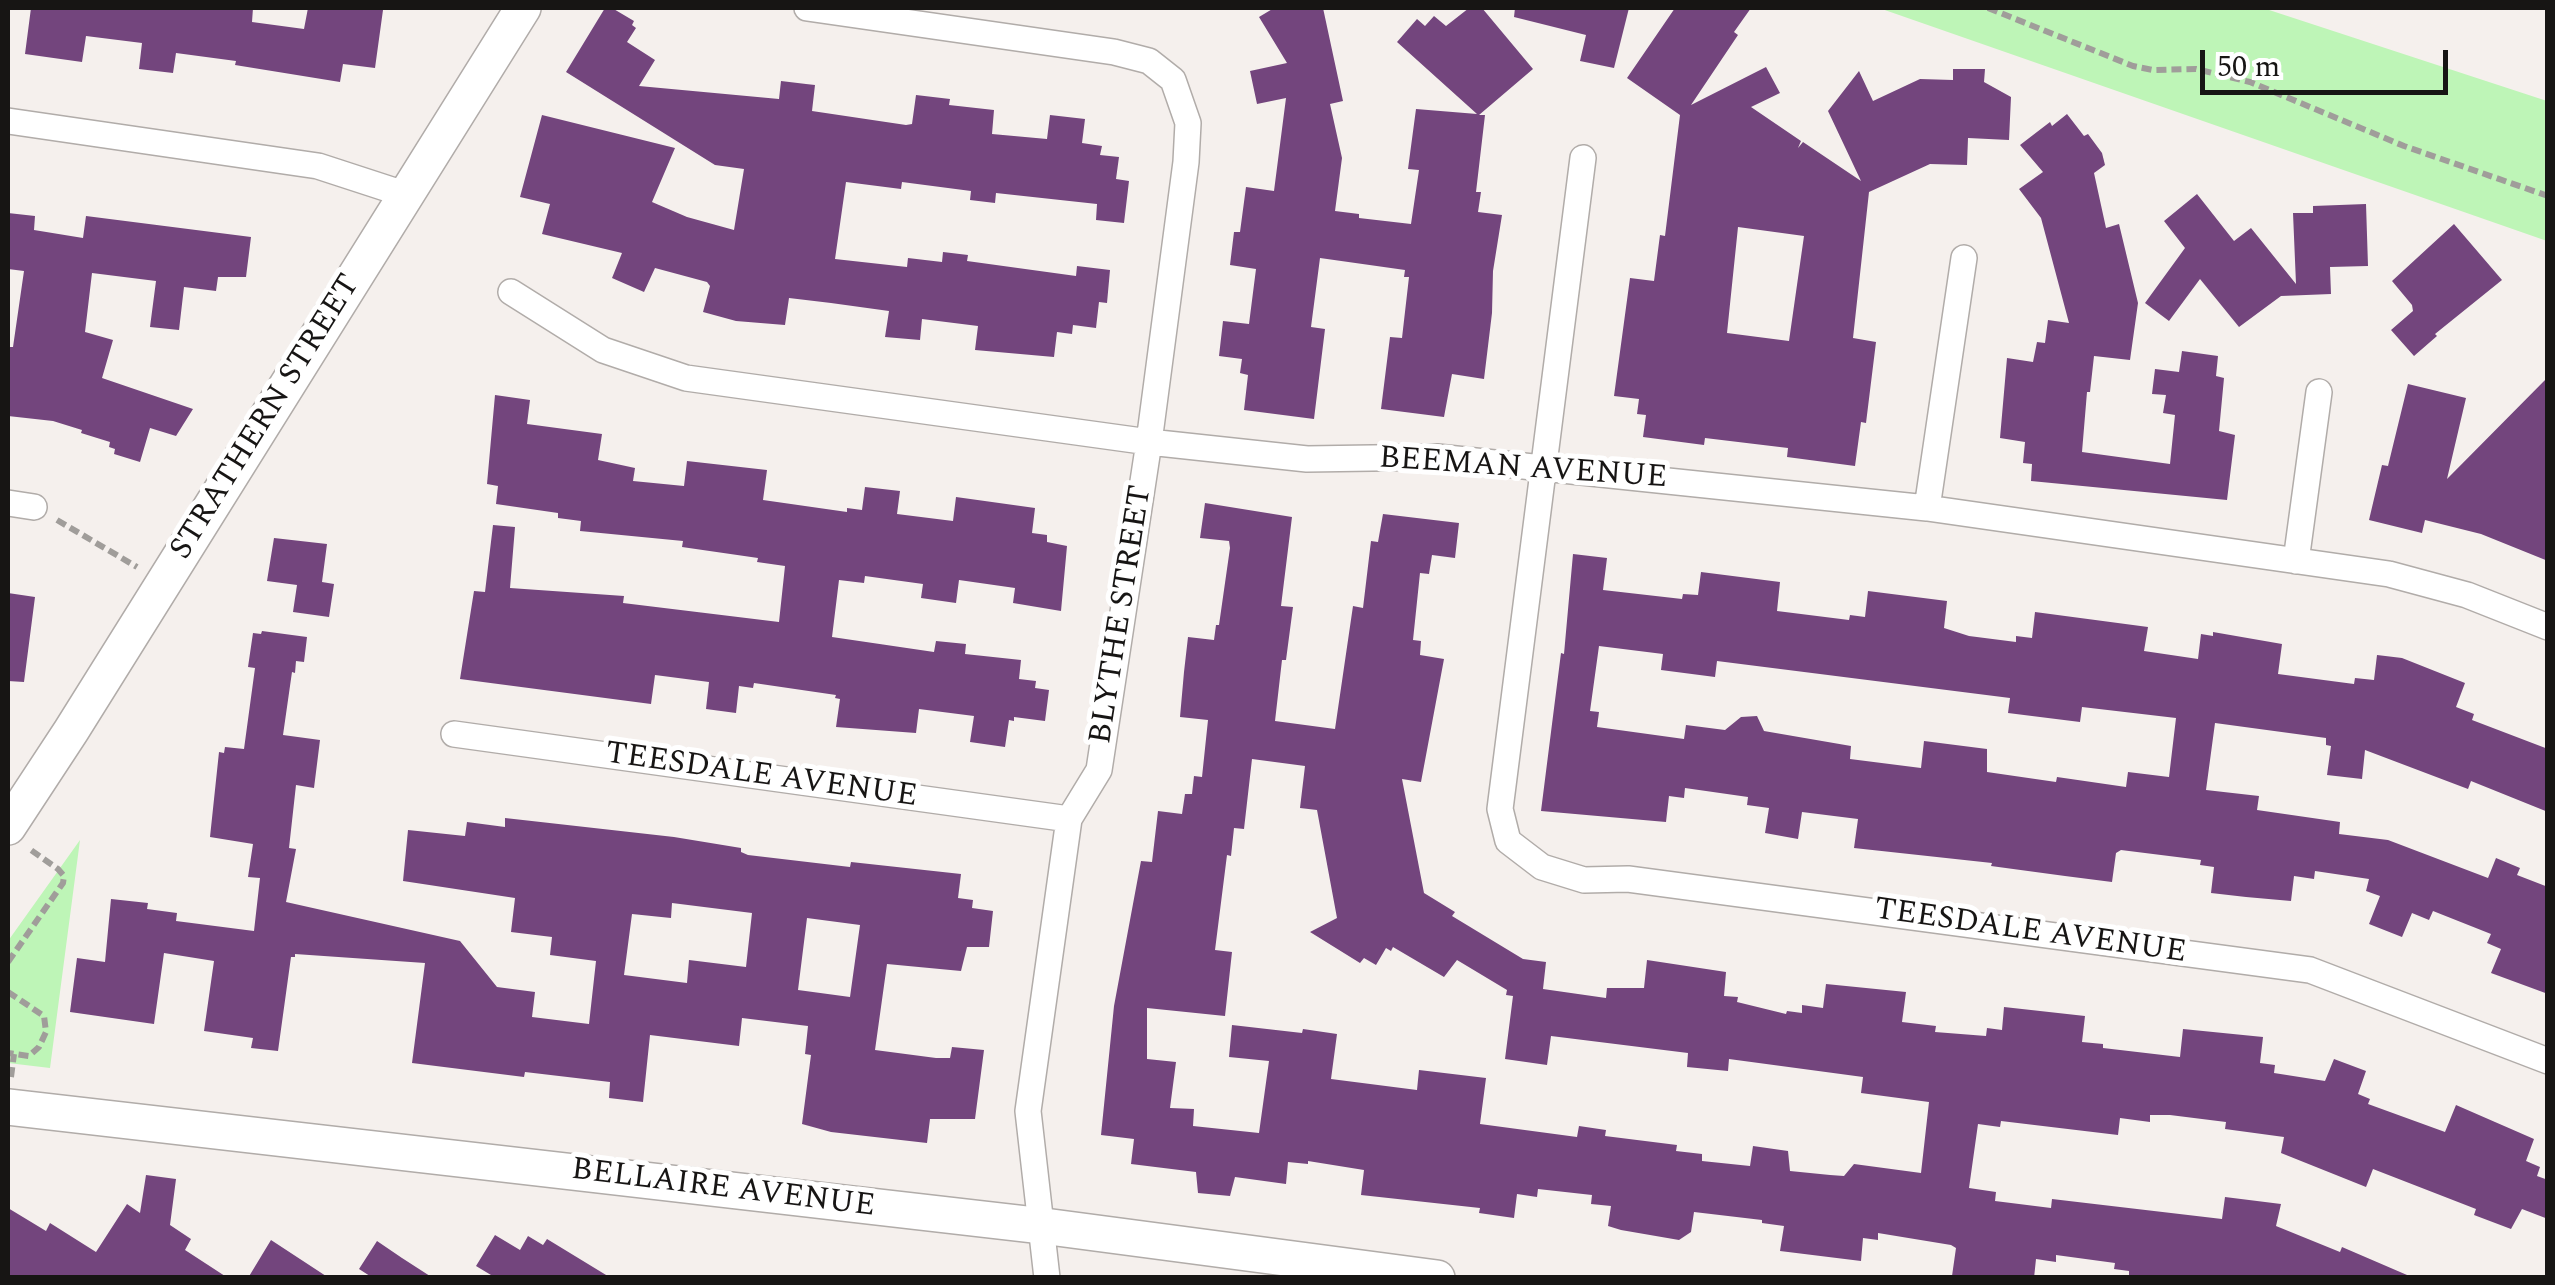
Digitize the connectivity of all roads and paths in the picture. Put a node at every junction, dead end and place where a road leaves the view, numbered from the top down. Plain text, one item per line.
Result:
1 (523, 8) edge
2 (807, 8) edge
3 (1988, 8) edge
4 (8, 120) edge
5 (1583, 158) dead end
6 (407, 195) junction
7 (2548, 196) edge
8 (1964, 258) dead end
9 (511, 292) dead end
10 (2319, 392) dead end
11 (1149, 442) junction
12 (1544, 468) junction
13 (8, 503) edge
14 (34, 506) joint
15 (1928, 508) junction
16 (2296, 562) junction
17 (164, 583) junction
18 (2548, 627) edge
19 (454, 734) dead end
20 (1069, 819) junction
21 (15, 836) edge
22 (8, 962) edge
23 (8, 992) edge
24 (8, 1053) edge
25 (2548, 1061) edge
26 (8, 1108) edge
27 (1043, 1226) junction
28 (1046, 1278) edge
29 (1437, 1278) edge

1 - 6 street, STRATHERN STREET
2 - 11 street, BLYTHE STREET
3 - 7 path
4 - 6 street
5 - 12 street
6 - 17 street, STRATHERN STREET
8 - 15 street
9 - 11 street, BEEMAN AVENUE
10 - 16 street
11 - 12 street, BEEMAN AVENUE
11 - 20 street, BLYTHE STREET
12 - 15 street, BEEMAN AVENUE
12 - 25 street, TEESDALE AVENUE
13 - 14 street
14 - 17 path
15 - 16 street, BEEMAN AVENUE
16 - 18 street, BEEMAN AVENUE
17 - 21 street, STRATHERN STREET
19 - 20 street, TEESDALE AVENUE
20 - 27 street, BLYTHE STREET
21 - 22 path
23 - 24 path
26 - 27 street, BELLAIRE AVENUE
27 - 28 street, BLYTHE STREET
27 - 29 street, BELLAIRE AVENUE

